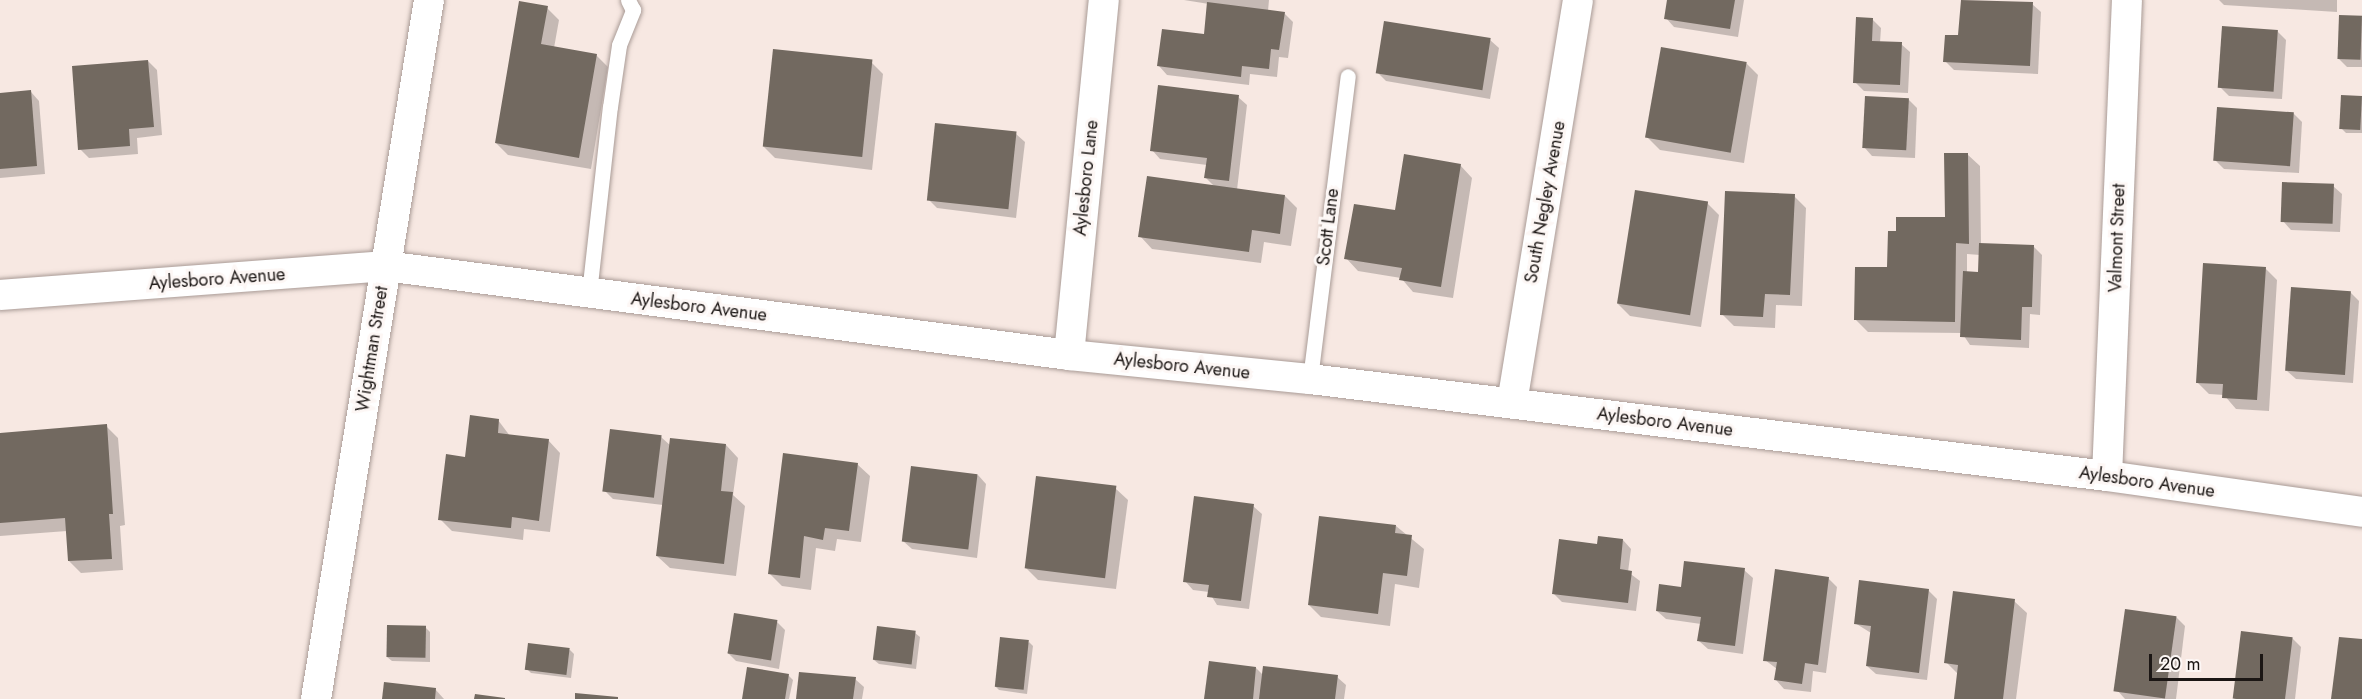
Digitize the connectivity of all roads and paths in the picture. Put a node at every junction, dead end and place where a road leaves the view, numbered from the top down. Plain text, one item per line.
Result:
1 (429, 0) edge
2 (628, 0) edge
3 (1104, 0) edge
4 (1578, 0) edge
5 (2127, 0) edge
6 (1348, 76) dead end
7 (385, 267) junction
8 (589, 293) junction
9 (0, 295) edge
10 (1069, 355) junction
11 (1310, 379) junction
12 (1512, 403) junction
13 (2107, 476) junction
14 (2362, 512) edge
15 (316, 699) edge

1 - 7 street, Wightman Street
2 - 8 lane
3 - 10 street, Aylesboro Lane
4 - 12 street, South Negley Avenue
5 - 13 street, Valmont Street
6 - 11 lane, Scott Lane
7 - 8 street, Aylesboro Avenue
7 - 9 street, Aylesboro Avenue
7 - 15 street, Wightman Street
8 - 10 street, Aylesboro Avenue
10 - 11 street, Aylesboro Avenue
11 - 12 street, Aylesboro Avenue
12 - 13 street, Aylesboro Avenue
13 - 14 street, Aylesboro Avenue

